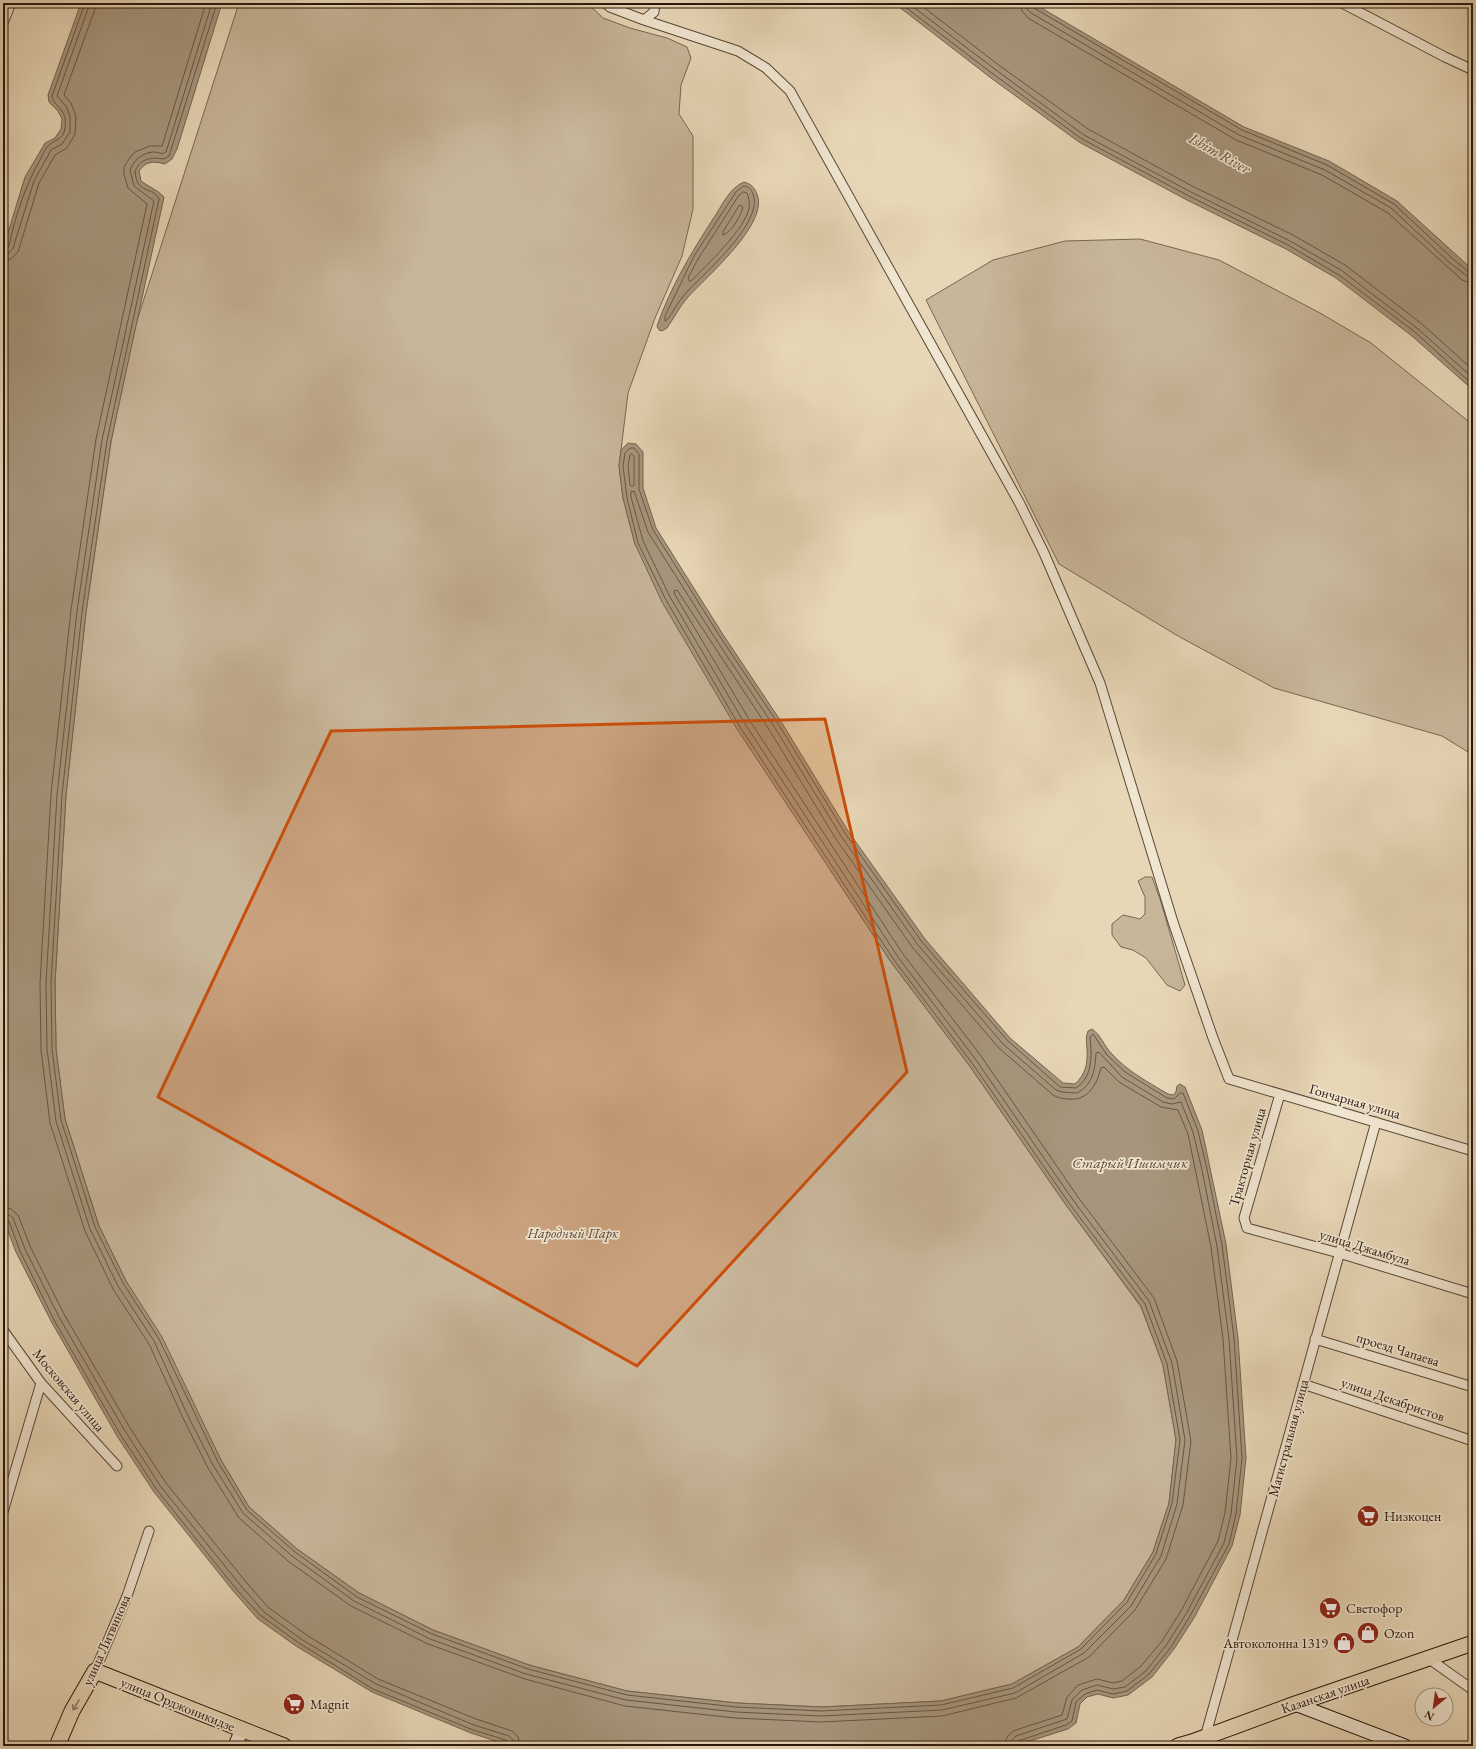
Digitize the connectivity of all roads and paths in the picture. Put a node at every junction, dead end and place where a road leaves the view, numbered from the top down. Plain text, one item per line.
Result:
1 (10, 3) edge
2 (625, 3) edge
3 (655, 3) edge
4 (1342, 3) edge
5 (607, 5) edge
6 (644, 20) junction
7 (3, 23) edge
8 (1473, 70) edge
9 (1280, 1094) junction
10 (1376, 1122) junction
11 (1473, 1151) edge
12 (1248, 1228) joint
13 (1339, 1253) junction
14 (1473, 1294) edge
15 (3, 1330) edge
16 (1315, 1339) junction
17 (41, 1383) junction
18 (1303, 1384) junction
19 (1473, 1387) edge
20 (1473, 1441) edge
21 (117, 1466) dead end
22 (3, 1512) edge
23 (149, 1531) dead end
24 (1473, 1644) edge
25 (1428, 1658) junction
26 (95, 1671) junction
27 (1473, 1690) edge
28 (1295, 1704) junction
29 (242, 1729) junction
30 (1187, 1745) edge
31 (57, 1746) edge
32 (235, 1746) edge
33 (284, 1746) edge
34 (1405, 1746) edge

1 - 7 street
2 - 5 street
3 - 6 street
4 - 8 street
5 - 6 street
6 - 9 street, Гончарная улица
9 - 10 street, Гончарная улица
9 - 12 street, Тракторная улица
10 - 11 street, Гончарная улица
10 - 13 street, Магистральная улица
12 - 13 street, улица Джамбула
13 - 14 street, улица Джамбула
13 - 16 street, Магистральная улица
15 - 17 street, Московская улица
16 - 18 street, Магистральная улица
16 - 19 street, проезд Чапаева
17 - 21 street, Московская улица
17 - 22 street
18 - 20 street, улица Декабристов
18 - 30 street, Магистральная улица
23 - 26 street, улица Литвинова
24 - 25 main road, Казанская улица
25 - 27 street
25 - 28 main road, Казанская улица
26 - 29 main road, улица Орджоникидзе
26 -> 31 main road, улица Литвинова
28 - 30 main road, Казанская улица
28 - 34 main road
29 - 32 main road
29 - 33 main road, улица Орджоникидзе

